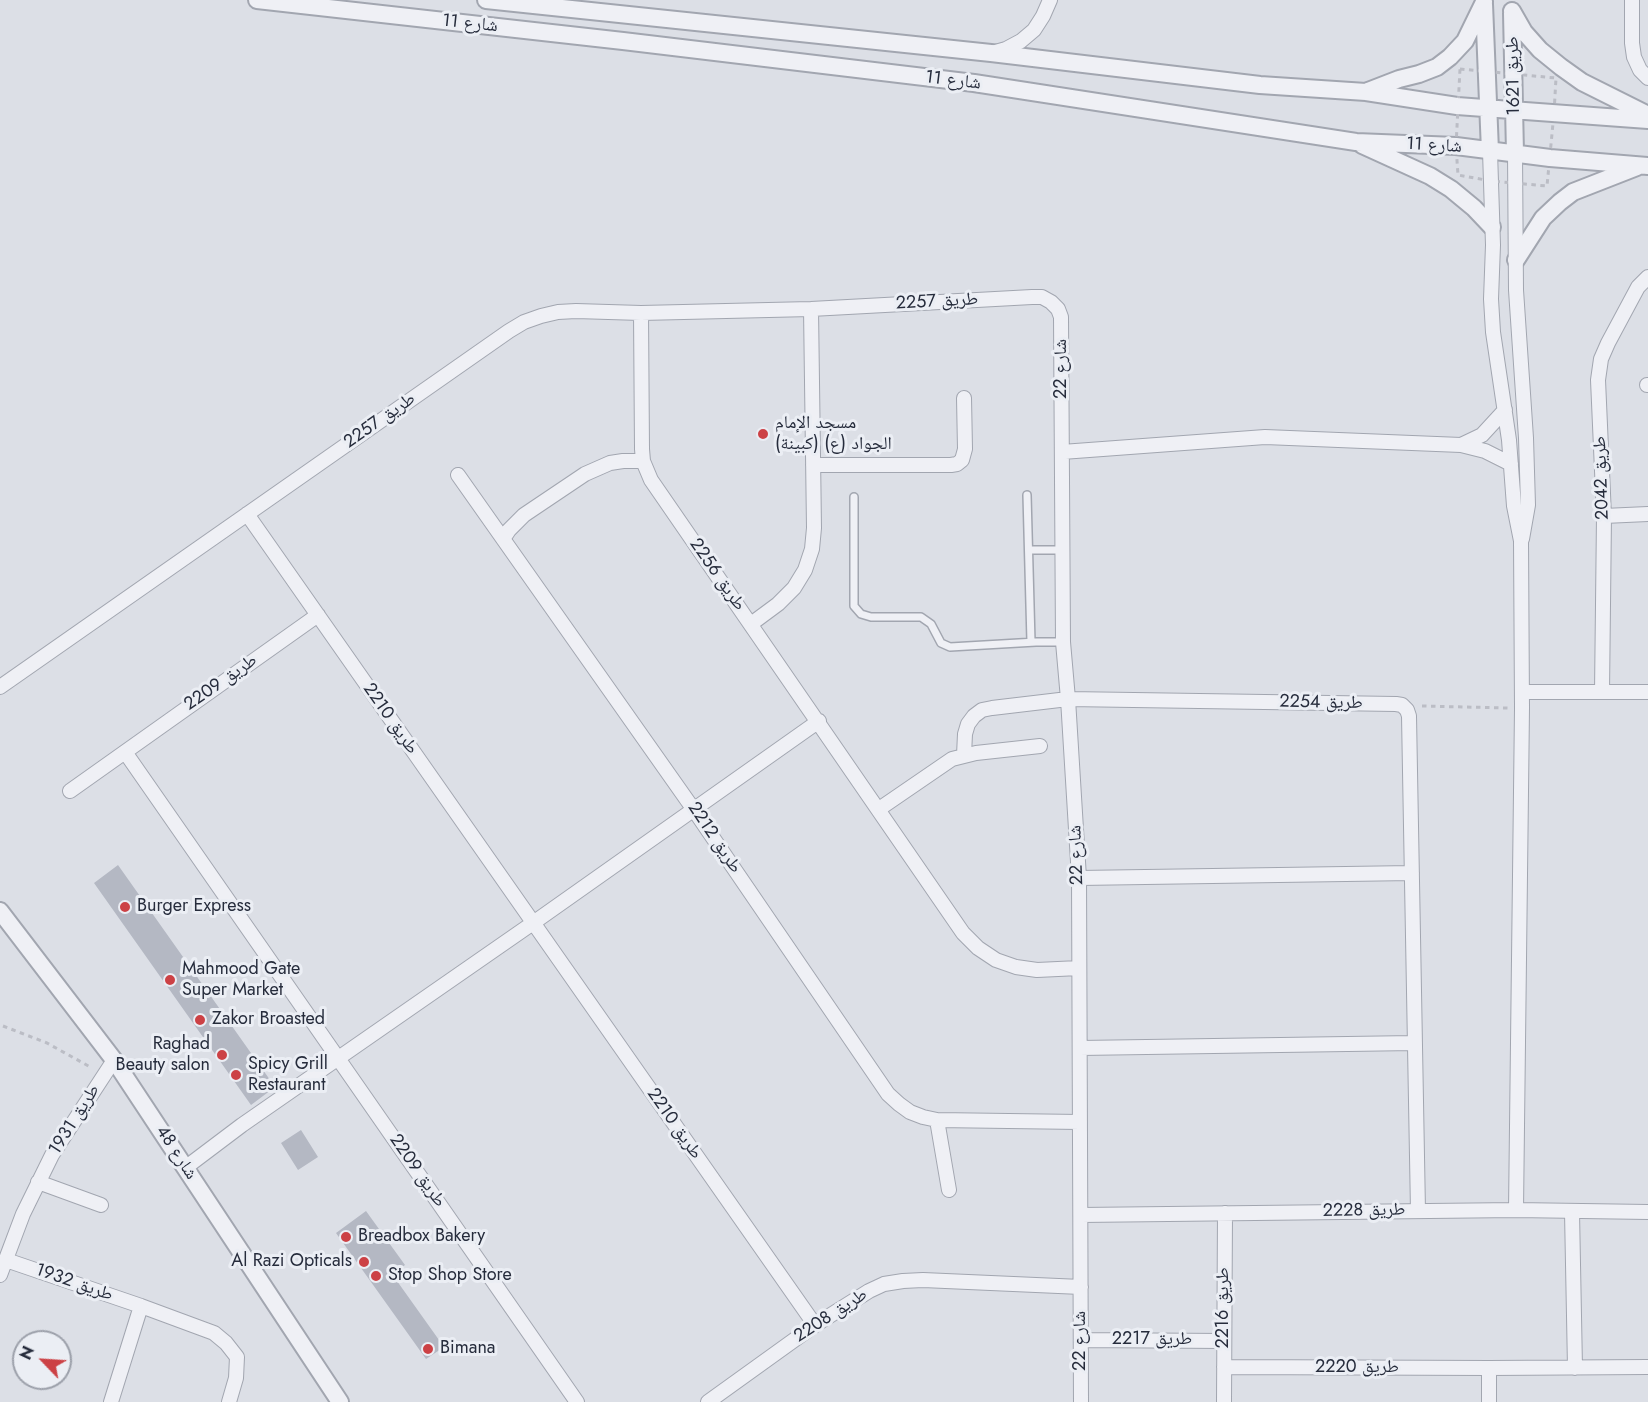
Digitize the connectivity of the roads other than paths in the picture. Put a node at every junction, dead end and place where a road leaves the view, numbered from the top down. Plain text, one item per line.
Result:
1 (257, 0) edge
2 (486, 0) edge
3 (1050, 0) edge
4 (1632, 0) edge
5 (1484, 1) edge
6 (1512, 5) edge
7 (990, 53) junction
8 (1648, 78) edge
9 (1366, 92) junction
10 (1489, 109) junction
11 (1514, 111) junction
12 (1648, 115) edge
13 (1648, 120) edge
14 (1356, 142) junction
15 (1490, 151) junction
16 (1515, 153) junction
17 (1645, 166) edge
18 (1492, 227) junction
19 (1516, 260) junction
20 (1648, 277) edge
21 (811, 309) junction
22 (1058, 309) joint
23 (641, 313) junction
24 (964, 398) dead end
25 (1505, 410) junction
26 (1461, 445) junction
27 (1062, 452) junction
28 (643, 461) junction
29 (1511, 464) junction
30 (813, 465) junction
31 (458, 476) dead end
32 (1027, 495) dead end
33 (854, 497) dead end
34 (247, 514) junction
35 (1648, 514) edge
36 (1604, 516) junction
37 (503, 539) junction
38 (1521, 541) junction
39 (1029, 550) junction
40 (1062, 550) junction
41 (318, 615) junction
42 (751, 624) junction
43 (1031, 642) junction
44 (1063, 642) junction
45 (0, 687) edge
46 (1522, 692) junction
47 (1602, 692) junction
48 (1648, 692) edge
49 (1068, 699) junction
50 (819, 722) junction
51 (1040, 746) dead end
52 (125, 752) junction
53 (964, 755) junction
54 (70, 791) dead end
55 (879, 809) junction
56 (694, 810) junction
57 (1412, 873) junction
58 (1078, 878) junction
59 (0, 911) edge
60 (533, 923) junction
61 (1079, 968) junction
62 (1414, 1043) junction
63 (1080, 1048) junction
64 (338, 1058) junction
65 (114, 1060) junction
66 (937, 1120) junction
67 (1080, 1122) junction
68 (185, 1168) junction
69 (38, 1182) junction
70 (948, 1190) dead end
71 (101, 1205) dead end
72 (1516, 1210) junction
73 (1418, 1211) junction
74 (1572, 1212) junction
75 (1648, 1212) edge
76 (1225, 1213) junction
77 (1081, 1215) junction
78 (6, 1260) junction
79 (0, 1275) edge
80 (1081, 1287) junction
81 (141, 1306) junction
82 (814, 1325) junction
83 (1081, 1340) junction
84 (1224, 1341) junction
85 (1224, 1367) junction
86 (1648, 1367) edge
87 (1490, 1368) junction
88 (1575, 1368) junction
89 (111, 1402) edge
90 (230, 1402) edge
91 (340, 1402) edge
92 (577, 1402) edge
93 (708, 1402) edge
94 (1081, 1402) edge
95 (1224, 1402) edge
96 (1489, 1402) edge

1 - 14 street, شارع 11
2 - 7 street, شارع 11
3 - 7 street
4 - 8 street
5 - 9 street
5 - 10 street, طريق 1621
6 - 11 street, طريق 1621
6 - 12 street
7 - 9 street, شارع 11
9 - 10 street, شارع 11
10 - 11 street, شارع 11
10 - 15 street, طريق 1621
11 - 13 street, شارع 11
11 - 16 street, طريق 1621
14 - 15 street, شارع 11
14 - 18 street
15 - 16 street, شارع 11
15 - 18 street
16 - 17 street, شارع 11
16 - 19 street
17 - 19 street
18 - 25 street
19 - 38 street
20 - 36 street, طريق 2042
21 - 22 street, طريق 2257
21 - 23 street, طريق 2257
21 - 30 street
22 - 27 street, شارع 22
23 - 28 street, طريق 2256
23 - 34 street, طريق 2257
24 - 30 street
25 - 26 street
25 - 29 street
26 - 27 street
26 - 29 street
27 - 40 street, شارع 22
28 - 37 street
28 - 42 street, طريق 2256
29 - 38 street
30 - 42 street
31 - 37 street, طريق 2212
32 - 39 lane
33 - 43 lane
34 - 41 street, طريق 2210
34 - 45 street, طريق 2257
35 - 36 street
36 - 47 street, طريق 2042
37 - 56 street, طريق 2212
38 - 46 street
39 - 40 lane
39 - 43 lane
40 - 44 street, شارع 22
41 - 52 street, طريق 2209
41 - 60 street, طريق 2210
42 - 50 street, طريق 2256
43 - 44 lane
44 - 49 street, شارع 22
46 - 47 street
46 - 72 street
47 - 48 street
49 - 53 street
49 - 57 street, طريق 2254
49 - 58 street, شارع 22
50 - 55 street, طريق 2256
50 - 56 street
51 - 53 street
52 - 54 street, طريق 2209
52 - 64 street, طريق 2209
53 - 55 street
55 - 61 street, طريق 2256
56 - 60 street
56 - 66 street, طريق 2212
57 - 58 street
57 - 62 street
58 - 61 street, شارع 22
59 - 65 street, شارع 48
60 - 64 street
60 - 82 street, طريق 2210
61 - 63 street, شارع 22
62 - 63 street
62 - 73 street
63 - 67 street, شارع 22
64 - 68 street
64 - 92 street, طريق 2209
65 - 68 street, شارع 48
65 - 69 street, طريق 1931
66 - 67 street, طريق 2212
66 - 70 street
67 - 77 street, شارع 22
68 - 91 street, شارع 48
69 - 71 street
69 - 78 street, طريق 1931
72 - 73 street, طريق 2228
72 - 74 street, طريق 2228
73 - 76 street, طريق 2228
74 - 75 street, طريق 2228
74 - 88 street
76 - 77 street, طريق 2228
76 - 84 street, طريق 2216
77 - 80 street, شارع 22
78 - 79 street, طريق 1931
78 - 81 street, طريق 1932
80 - 82 street, طريق 2208
80 - 83 street, شارع 22
81 - 89 street
81 - 90 street, طريق 1932
82 - 93 street, طريق 2208
83 - 84 street, طريق 2217
83 - 94 street, شارع 22
84 - 85 street, طريق 2216
85 - 87 street, طريق 2220
85 - 95 street, طريق 2216
86 - 88 street, طريق 2220
87 - 88 street, طريق 2220
87 - 96 street

